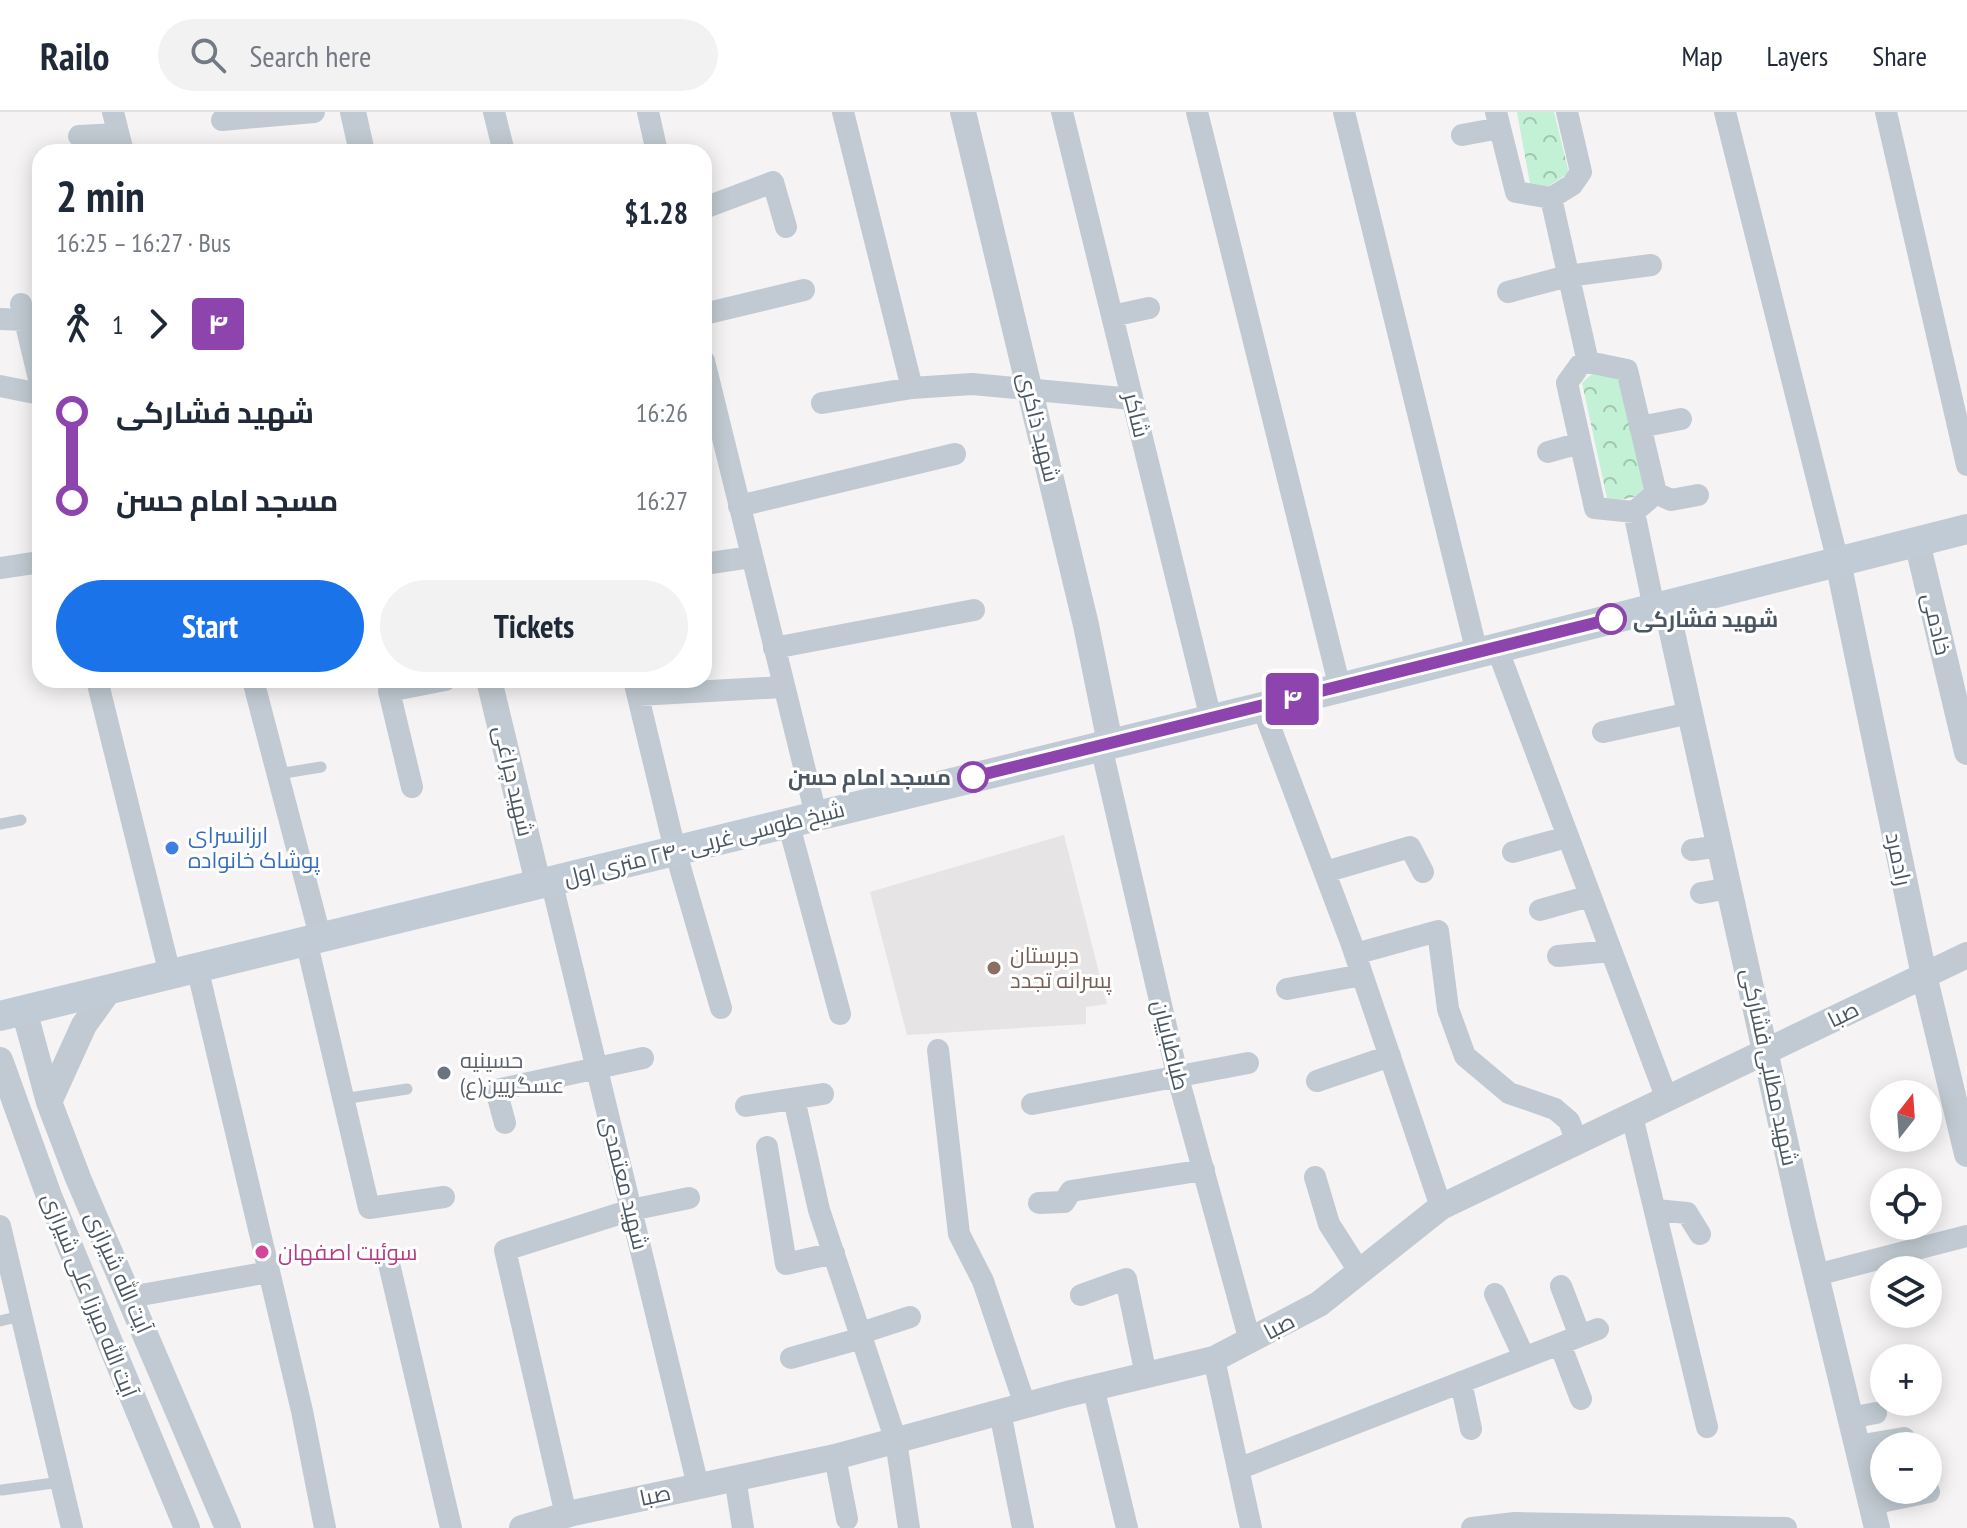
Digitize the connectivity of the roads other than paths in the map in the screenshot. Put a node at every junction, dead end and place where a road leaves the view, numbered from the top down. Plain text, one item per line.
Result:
1 (314, 112) edge
2 (353, 112) edge
3 (494, 112) edge
4 (648, 112) edge
5 (843, 112) edge
6 (963, 112) edge
7 (1062, 112) edge
8 (1197, 112) edge
9 (1344, 112) edge
10 (1567, 112) edge
11 (1725, 112) edge
12 (1886, 112) edge
13 (222, 120) dead end
14 (1498, 120) edge
15 (118, 133) edge
16 (1462, 135) dead end
17 (79, 136) dead end
18 (360, 144) edge
19 (502, 144) edge
20 (655, 144) edge
21 (1551, 198) junction
22 (712, 205) edge
23 (786, 227) dead end
24 (1651, 265) dead end
25 (1568, 276) junction
26 (804, 290) dead end
27 (1508, 292) dead end
28 (1149, 308) dead end
29 (712, 312) edge
30 (1112, 316) junction
31 (0, 319) edge
32 (32, 350) edge
33 (1588, 362) junction
34 (0, 386) edge
35 (912, 388) junction
36 (1029, 388) junction
37 (32, 392) edge
38 (712, 394) edge
39 (1132, 399) junction
40 (822, 403) dead end
41 (1681, 419) dead end
42 (1640, 427) junction
43 (1580, 443) junction
44 (1548, 452) dead end
45 (955, 454) dead end
46 (1967, 465) edge
47 (1656, 493) junction
48 (1698, 495) dead end
49 (739, 506) junction
50 (1634, 512) junction
51 (1967, 529) edge
52 (1917, 542) junction
53 (751, 557) junction
54 (1838, 562) junction
55 (32, 563) edge
56 (712, 563) edge
57 (0, 568) edge
58 (1660, 607) junction
59 (974, 610) dead end
60 (774, 648) junction
61 (1487, 650) junction
62 (712, 687) edge
63 (784, 687) junction
64 (99, 688) edge
65 (255, 688) edge
66 (404, 688) edge
67 (491, 688) edge
68 (636, 688) edge
69 (1340, 688) junction
70 (1262, 706) junction
71 (1690, 713) junction
72 (1963, 718) edge
73 (1211, 719) junction
74 (1603, 732) dead end
75 (1105, 744) junction
76 (1967, 752) edge
77 (321, 767) dead end
78 (278, 774) junction
79 (412, 787) dead end
80 (802, 818) junction
81 (21, 820) dead end
82 (0, 824) edge
83 (1567, 837) junction
84 (1721, 846) junction
85 (675, 850) junction
86 (1692, 850) dead end
87 (1513, 852) dead end
88 (1325, 872) junction
89 (1423, 872) dead end
90 (545, 882) junction
91 (1730, 888) junction
92 (1701, 893) dead end
93 (1590, 896) junction
94 (1540, 910) dead end
95 (313, 938) junction
96 (1611, 951) junction
97 (1967, 955) edge
98 (1558, 956) dead end
99 (1359, 965) junction
100 (184, 970) junction
101 (1924, 975) junction
102 (110, 989) junction
103 (1287, 989) dead end
104 (721, 1008) dead end
105 (12, 1013) edge
106 (840, 1014) dead end
107 (938, 1050) dead end
108 (1767, 1051) junction
109 (1390, 1056) junction
110 (643, 1058) dead end
111 (0, 1060) edge
112 (1248, 1063) dead end
113 (597, 1067) junction
114 (1177, 1074) junction
115 (1317, 1081) dead end
116 (407, 1089) dead end
117 (823, 1094) dead end
118 (8, 1098) edge
119 (343, 1099) junction
120 (794, 1099) junction
121 (1667, 1099) junction
122 (49, 1102) junction
123 (1032, 1104) dead end
124 (746, 1106) dead end
125 (1632, 1116) junction
126 (505, 1123) dead end
127 (1577, 1142) junction
128 (66, 1147) junction
129 (767, 1147) dead end
130 (1967, 1154) edge
131 (35, 1156) junction
132 (1204, 1170) junction
133 (1315, 1177) dead end
134 (444, 1197) dead end
135 (689, 1198) dead end
136 (1039, 1203) dead end
137 (1441, 1207) junction
138 (631, 1210) junction
139 (1656, 1210) junction
140 (0, 1226) edge
141 (1700, 1234) dead end
142 (1967, 1236) edge
143 (834, 1253) junction
144 (390, 1268) dead end
145 (1359, 1271) junction
146 (269, 1272) junction
147 (1816, 1275) junction
148 (1561, 1286) dead end
149 (1495, 1294) dead end
150 (1081, 1295) dead end
151 (130, 1297) junction
152 (910, 1317) dead end
153 (11, 1318) edge
154 (862, 1336) junction
155 (1579, 1336) junction
156 (1250, 1341) junction
157 (1524, 1357) junction
158 (791, 1358) dead end
159 (1214, 1359) junction
160 (1146, 1375) junction
161 (1461, 1382) junction
162 (1093, 1387) junction
163 (1581, 1399) dead end
164 (1013, 1409) junction
165 (1707, 1427) dead end
166 (1471, 1429) dead end
167 (896, 1441) junction
168 (1870, 1444) edge
169 (1857, 1446) junction
170 (835, 1457) junction
171 (1238, 1469) junction
172 (735, 1478) junction
173 (61, 1482) junction
174 (698, 1486) junction
175 (2, 1490) edge
176 (1902, 1504) edge
177 (1874, 1516) edge
178 (572, 1519) edge
179 (847, 1519) dead end
180 (72, 1528) edge
181 (187, 1528) edge
182 (228, 1528) edge
183 (325, 1528) edge
184 (451, 1528) edge
185 (522, 1528) edge
186 (743, 1528) edge
187 (909, 1528) edge
188 (1023, 1528) edge
189 (1127, 1528) edge
190 (1251, 1528) edge
191 (1472, 1528) edge
192 (1786, 1528) edge

1 - 13 street
2 - 18 street
3 - 19 street
4 - 20 street
5 - 35 street
6 - 36 street, شهید ذاکری
7 - 30 street, شاکر
8 - 69 street
9 - 61 street
10 - 21 street
11 - 54 street
12 - 46 street
14 - 16 street
14 - 21 street
15 - 17 street
21 - 25 street
22 - 23 street
24 - 25 street
25 - 27 street
25 - 33 street
26 - 29 street
28 - 30 street
30 - 39 street, شاکر
31 - 32 street
33 - 42 street
33 - 43 street
34 - 37 street
35 - 36 street
35 - 40 street
36 - 39 street
36 - 75 street, شهید ذاکری
38 - 49 street
39 - 73 street, شاکر
41 - 42 street
42 - 47 street
43 - 44 street
43 - 50 street
45 - 49 street
47 - 48 street
47 - 50 street
49 - 53 street
50 - 58 street
51 - 52 main road, شیخ طوسی غربی - ۲۴ متری اول
52 - 54 main road, شیخ طوسی غربی - ۲۴ متری اول
52 - 72 street, خادمی
53 - 56 street
53 - 60 street
54 - 58 main road, شیخ طوسی غربی - ۲۴ متری اول
54 - 101 street, رادمرد
55 - 57 street
58 - 61 main road, شیخ طوسی غربی - ۲۴ متری اول
58 - 71 street, شهید مطلبی فشارکی
59 - 60 street
60 - 63 street
61 - 69 main road, شیخ طوسی غربی - ۲۴ متری اول
61 - 83 street
62 - 63 street
63 - 80 street
64 - 100 street
65 - 78 street
66 - 79 street
67 - 90 street, شهید چراغی
68 - 85 street
69 - 70 main road, شیخ طوسی غربی - ۲۴ متری اول
70 - 73 main road, شیخ طوسی غربی - ۲۴ متری اول
70 - 88 street
71 - 74 street
71 - 84 street, شهید مطلبی فشارکی
72 - 76 street, خادمی
73 - 75 main road, شیخ طوسی غربی - ۲۴ متری اول
75 - 80 main road, شیخ طوسی غربی - ۲۴ متری اول
75 - 114 street, طباطباییان
77 - 78 lane
78 - 95 street
80 - 85 main road, شیخ طوسی غربی - ۲۴ متری اول
80 - 106 street
81 - 82 lane
83 - 87 street
83 - 93 street
84 - 86 street
84 - 91 street, شهید مطلبی فشارکی
85 - 90 main road, شیخ طوسی غربی - ۲۴ متری اول
85 - 104 street
88 - 89 street
88 - 99 street
90 - 95 main road, شیخ طوسی غربی - ۲۴ متری اول
90 - 113 street, شهید معتمدی
91 - 92 street
91 - 108 street, شهید مطلبی فشارکی
93 - 94 street
93 - 96 street
95 - 100 main road, شیخ طوسی غربی - ۲۴ متری اول
95 - 119 street
96 - 98 street
96 - 121 street
97 - 101 street, صبا
99 - 103 street
99 - 109 street
99 - 127 street
100 - 102 main road, شیخ طوسی غربی - ۲۴ متری اول
100 - 146 street
101 - 108 street, صبا
101 - 130 street, رادمرد
102 - 105 main road, شیخ طوسی غربی - ۲۴ متری اول
102 - 122 street
105 - 122 street, آیت الله شیرازی
107 - 164 street
108 - 121 street, صبا
108 - 147 street, شهید مطلبی فشارکی
109 - 115 street
109 - 137 street
110 - 113 street
111 - 118 street, آیت الله میرزا علی شیرازی
112 - 114 street
113 - 126 street
113 - 138 street, شهید معتمدی
114 - 123 street
114 - 132 street, طباطباییان
116 - 119 lane
117 - 120 street
118 - 131 street, آیت الله میرزا علی شیرازی
119 - 134 street
120 - 124 street
120 - 143 street
121 - 125 street, صبا
122 - 128 street, آیت الله شیرازی
125 - 127 street, صبا
125 - 139 street
127 - 137 street, صبا
128 - 131 street
128 - 151 street, آیت الله شیرازی
129 - 143 street
131 - 181 street, آیت الله میرزا علی شیرازی
132 - 136 street
132 - 156 street, طباطباییان
133 - 145 street
135 - 138 street
137 - 145 street, صبا
138 - 174 street, شهید معتمدی
138 - 178 street
139 - 141 street
139 - 165 street
140 - 153 street
142 - 147 street
143 - 154 street
144 - 184 street
145 - 156 street, صبا
146 - 151 street
146 - 183 street
147 - 169 street, شهید مطلبی فشارکی
148 - 155 street
149 - 157 street
150 - 160 street
151 - 182 street, آیت الله شیرازی
152 - 154 street
153 - 173 street
154 - 158 street
154 - 167 street
155 - 157 street
155 - 163 street
156 - 159 street, صبا
157 - 161 street
159 - 160 street, صبا
159 - 171 street
160 - 162 street, صبا
161 - 166 street
161 - 171 street
162 - 164 street, صبا
162 - 189 street
164 - 167 street, صبا
164 - 188 street
167 - 170 street, صبا
167 - 187 street
168 - 169 street
169 - 177 street, شهید مطلبی فشارکی
170 - 172 street, صبا
170 - 179 street
171 - 190 street
172 - 174 street, صبا
172 - 186 street
173 - 175 lane
173 - 180 street
174 - 178 street, صبا
176 - 177 street
178 - 185 street, صبا
191 - 192 street

